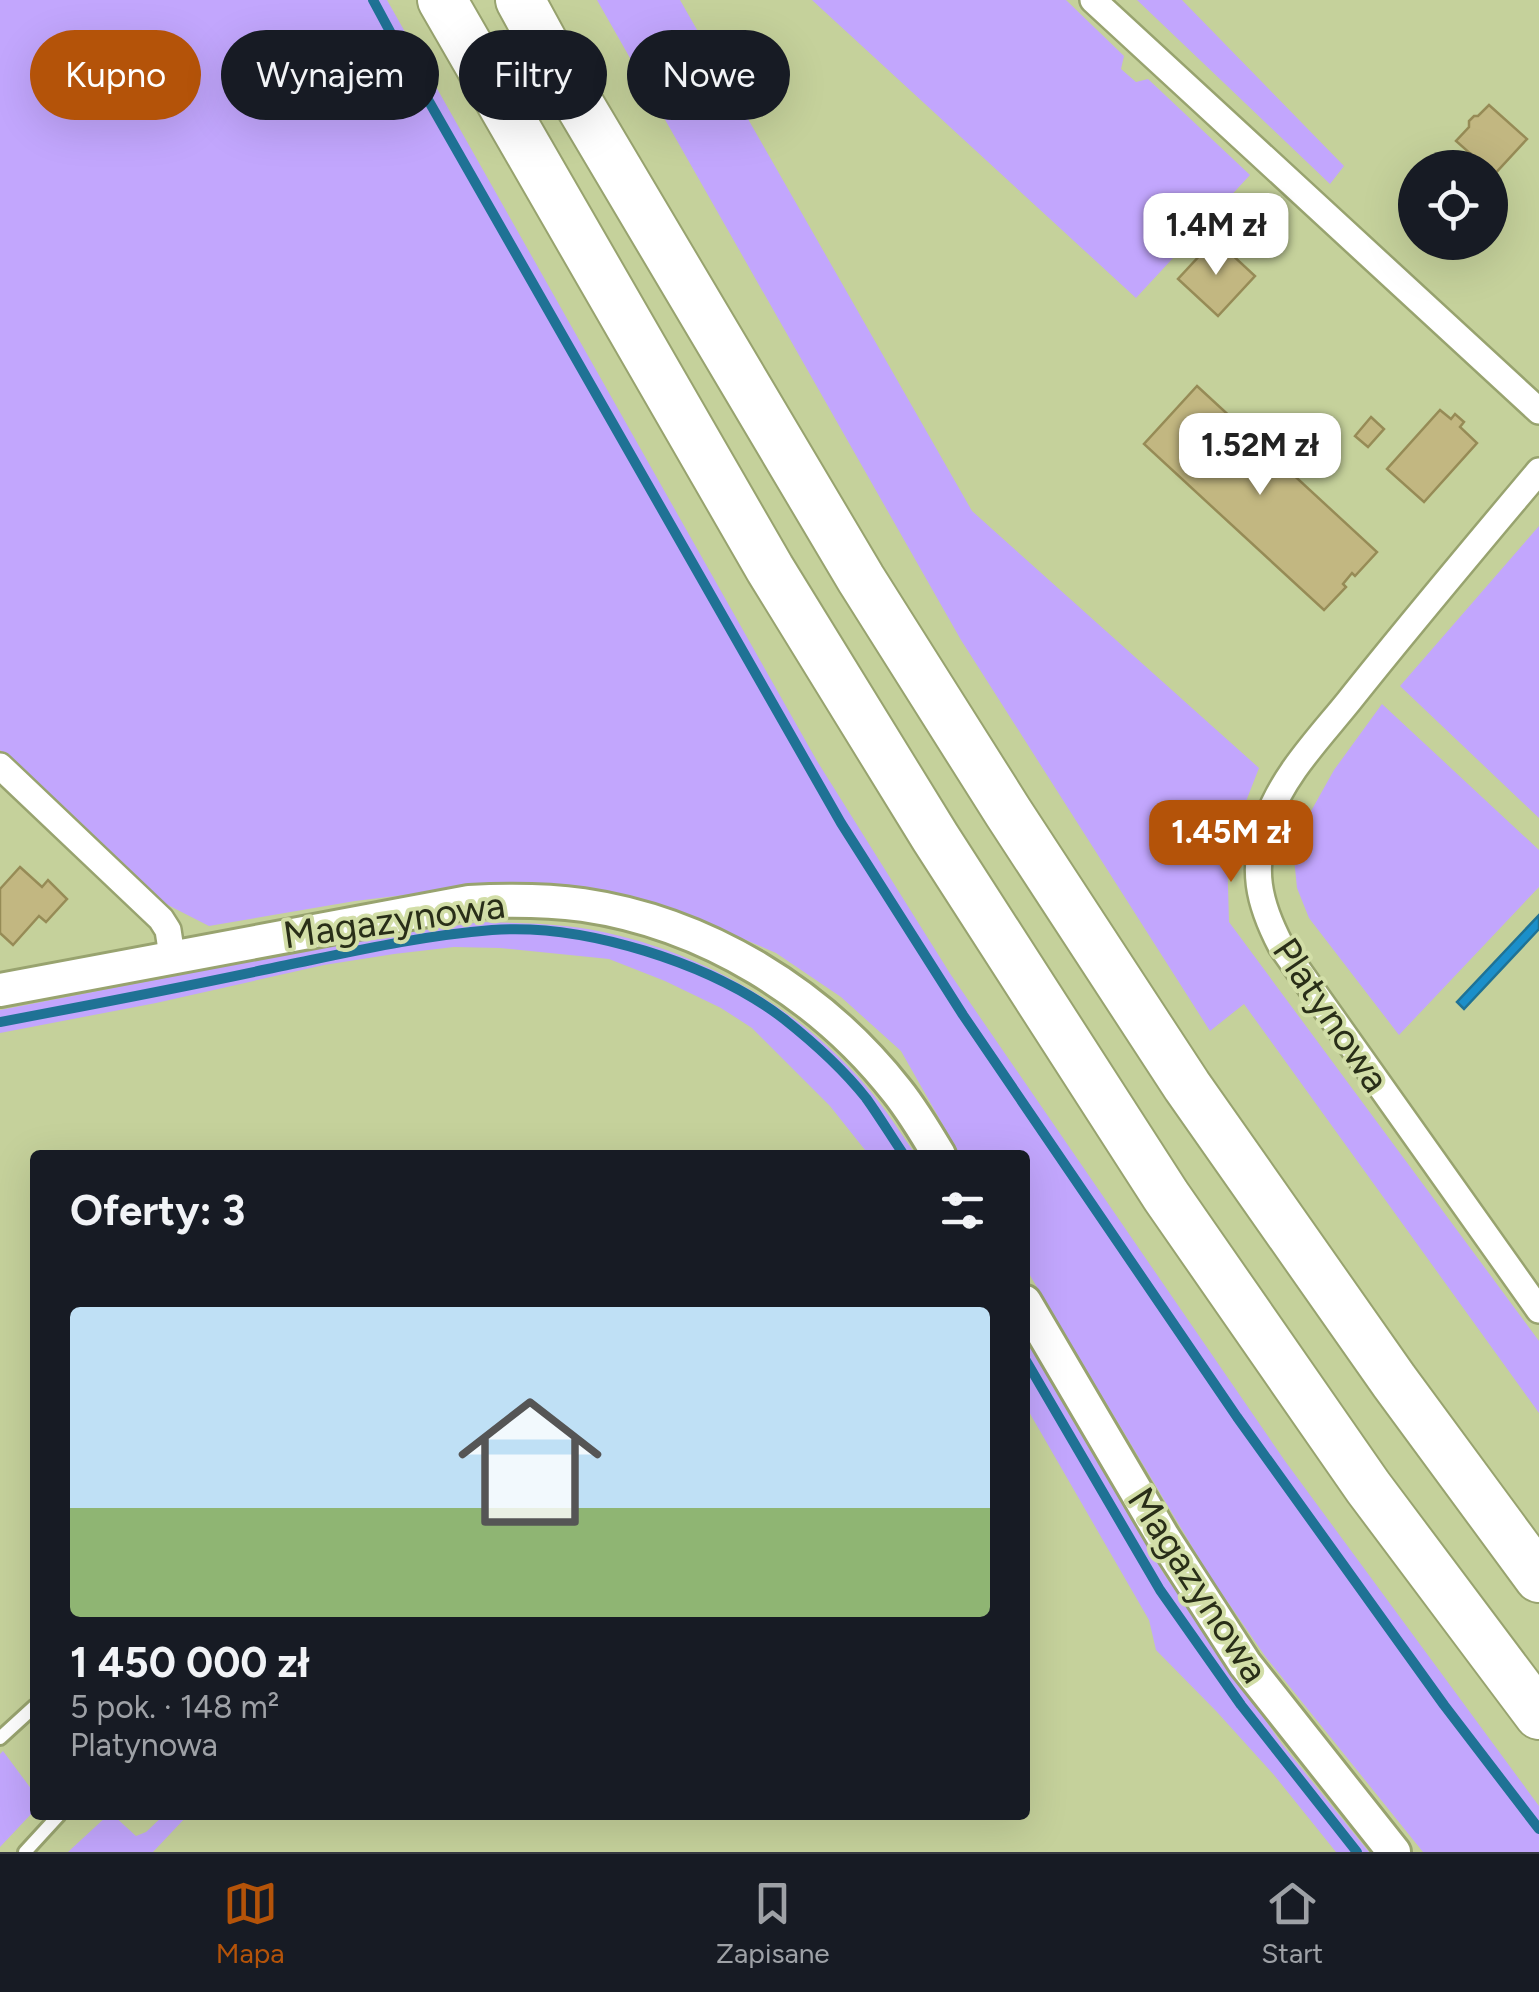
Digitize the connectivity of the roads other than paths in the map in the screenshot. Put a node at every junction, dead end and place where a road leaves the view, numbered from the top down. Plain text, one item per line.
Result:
1 (442, 0) edge
2 (520, 0) edge
3 (1093, 0) edge
4 (1539, 411) edge
5 (1539, 470) edge
6 (0, 766) edge
7 (172, 956) junction
8 (0, 990) edge
9 (936, 1150) edge
10 (1539, 1310) edge
11 (1030, 1311) edge
12 (1539, 1578) edge
13 (30, 1711) edge
14 (1539, 1715) edge
15 (0, 1738) edge
16 (54, 1820) edge
17 (25, 1852) edge
18 (1394, 1852) edge

1 - 14 highway
2 - 12 highway
3 - 4 street
5 - 10 street, Platynowa
6 - 7 street
7 - 8 street, Magazynowa
7 - 9 street, Magazynowa
11 - 18 street, Magazynowa
13 - 15 lane
16 - 17 lane

